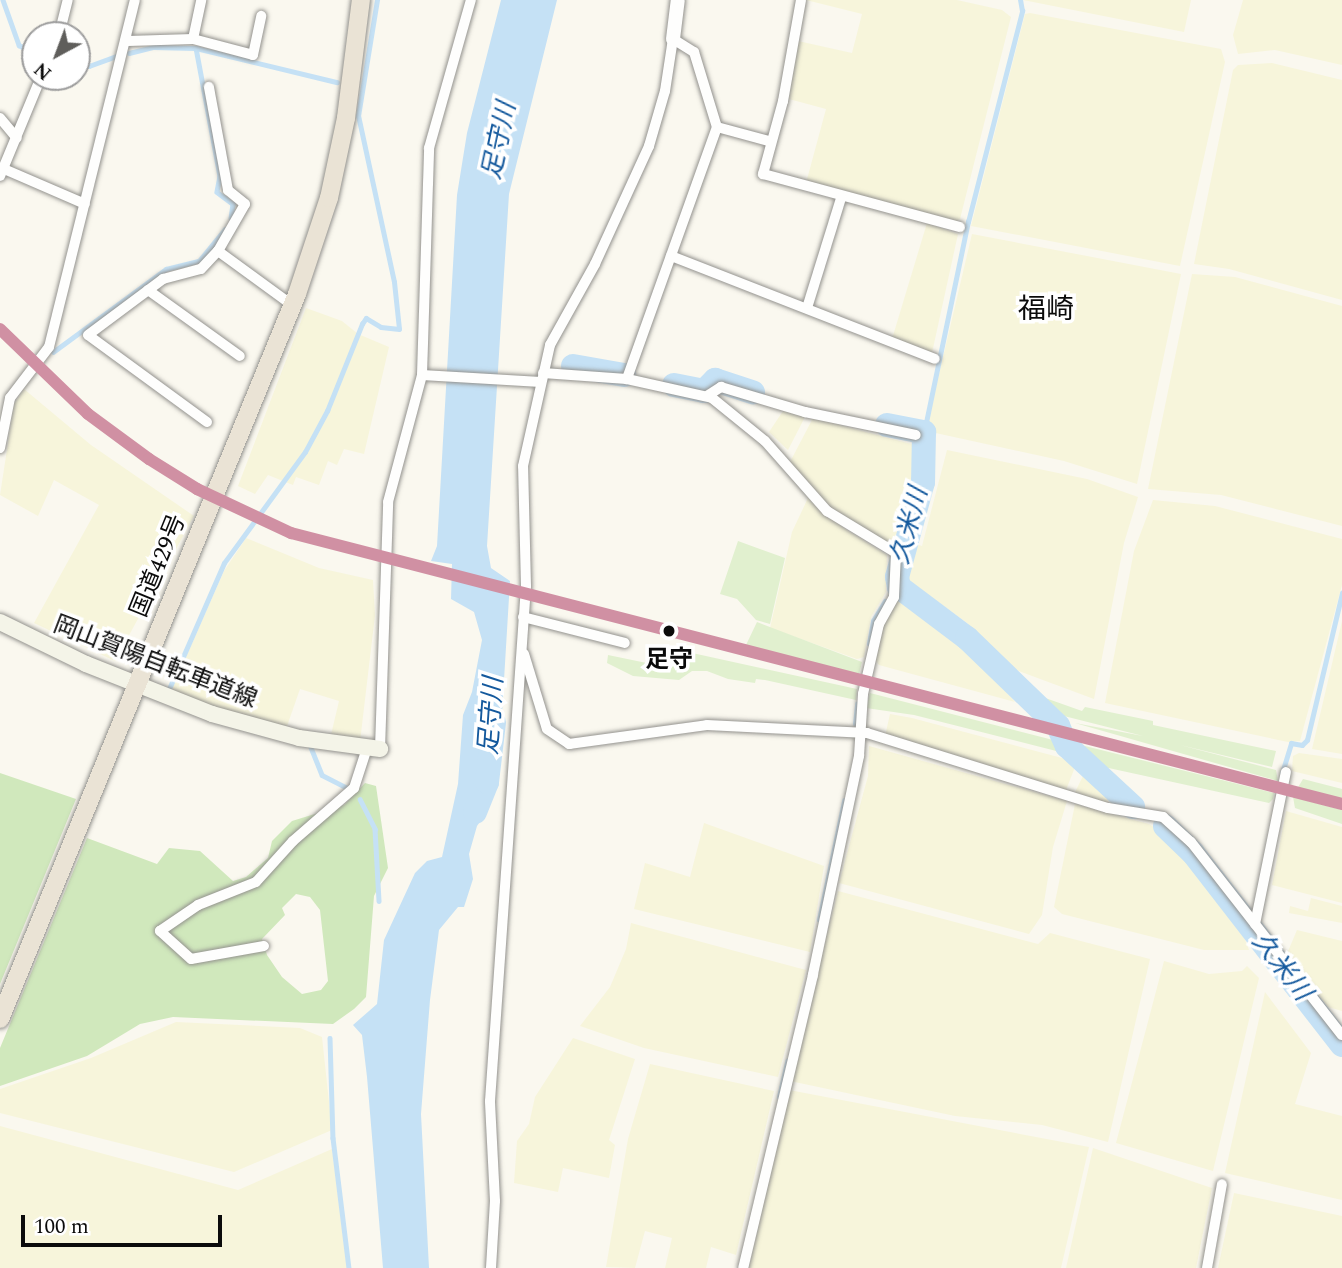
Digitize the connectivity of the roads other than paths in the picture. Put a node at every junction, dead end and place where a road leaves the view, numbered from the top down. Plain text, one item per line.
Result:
1 (68, 0) edge
2 (135, 0) edge
3 (201, 0) edge
4 (361, 0) edge
5 (471, 0) edge
6 (678, 0) edge
7 (801, 0) edge
8 (261, 16) dead end
9 (63, 21) edge
10 (193, 39) junction
11 (673, 39) junction
12 (128, 41) junction
13 (209, 87) dead end
14 (36, 91) edge
15 (0, 118) edge
16 (717, 127) junction
17 (18, 138) junction
18 (769, 141) junction
19 (2, 173) edge
20 (841, 198) junction
21 (85, 204) junction
22 (960, 227) dead end
23 (219, 251) junction
24 (671, 256) junction
25 (148, 290) junction
26 (292, 305) junction
27 (807, 308) junction
28 (240, 356) dead end
29 (935, 359) dead end
30 (425, 375) junction
31 (542, 377) junction
32 (626, 379) junction
33 (707, 396) junction
34 (207, 422) dead end
35 (916, 435) dead end
36 (0, 447) edge
37 (523, 617) junction
38 (0, 622) edge
39 (625, 643) dead end
40 (522, 648) junction
41 (137, 685) junction
42 (860, 733) junction
43 (373, 749) junction
44 (1286, 772) dead end
45 (1255, 925) junction
46 (264, 946) dead end
47 (0, 1019) edge
48 (1342, 1035) edge
49 (1222, 1184) dead end
50 (491, 1268) edge
51 (743, 1268) edge
52 (1207, 1268) edge

1 - 9 street
2 - 12 street
3 - 10 street
4 - 26 highway, 国道429号
5 - 30 street
6 - 11 street
7 - 18 street
8 - 10 street
10 - 12 street
11 - 16 street
11 - 31 street
12 - 21 street
13 - 23 street
14 - 17 street
15 - 17 street
16 - 18 street
16 - 24 street
17 - 19 street
18 - 20 street
19 - 21 street
20 - 22 street
20 - 27 street
21 - 36 street
23 - 25 street
23 - 26 street
24 - 27 street
24 - 32 street
25 - 28 street
25 - 34 street
26 - 41 highway, 国道429号
27 - 29 street
30 - 31 street
30 - 43 street
31 - 32 street
31 - 37 street
32 - 33 street
33 - 35 street
33 - 42 street
37 - 39 street
37 - 40 street
38 - 41 main road, 岡山賀陽自転車道線
40 - 42 street
40 - 50 street
41 - 43 main road, 岡山賀陽自転車道線
41 - 47 highway, 国道429号
42 - 45 street
42 - 51 street
43 - 46 street
44 - 45 street
45 - 48 street
49 - 52 street

